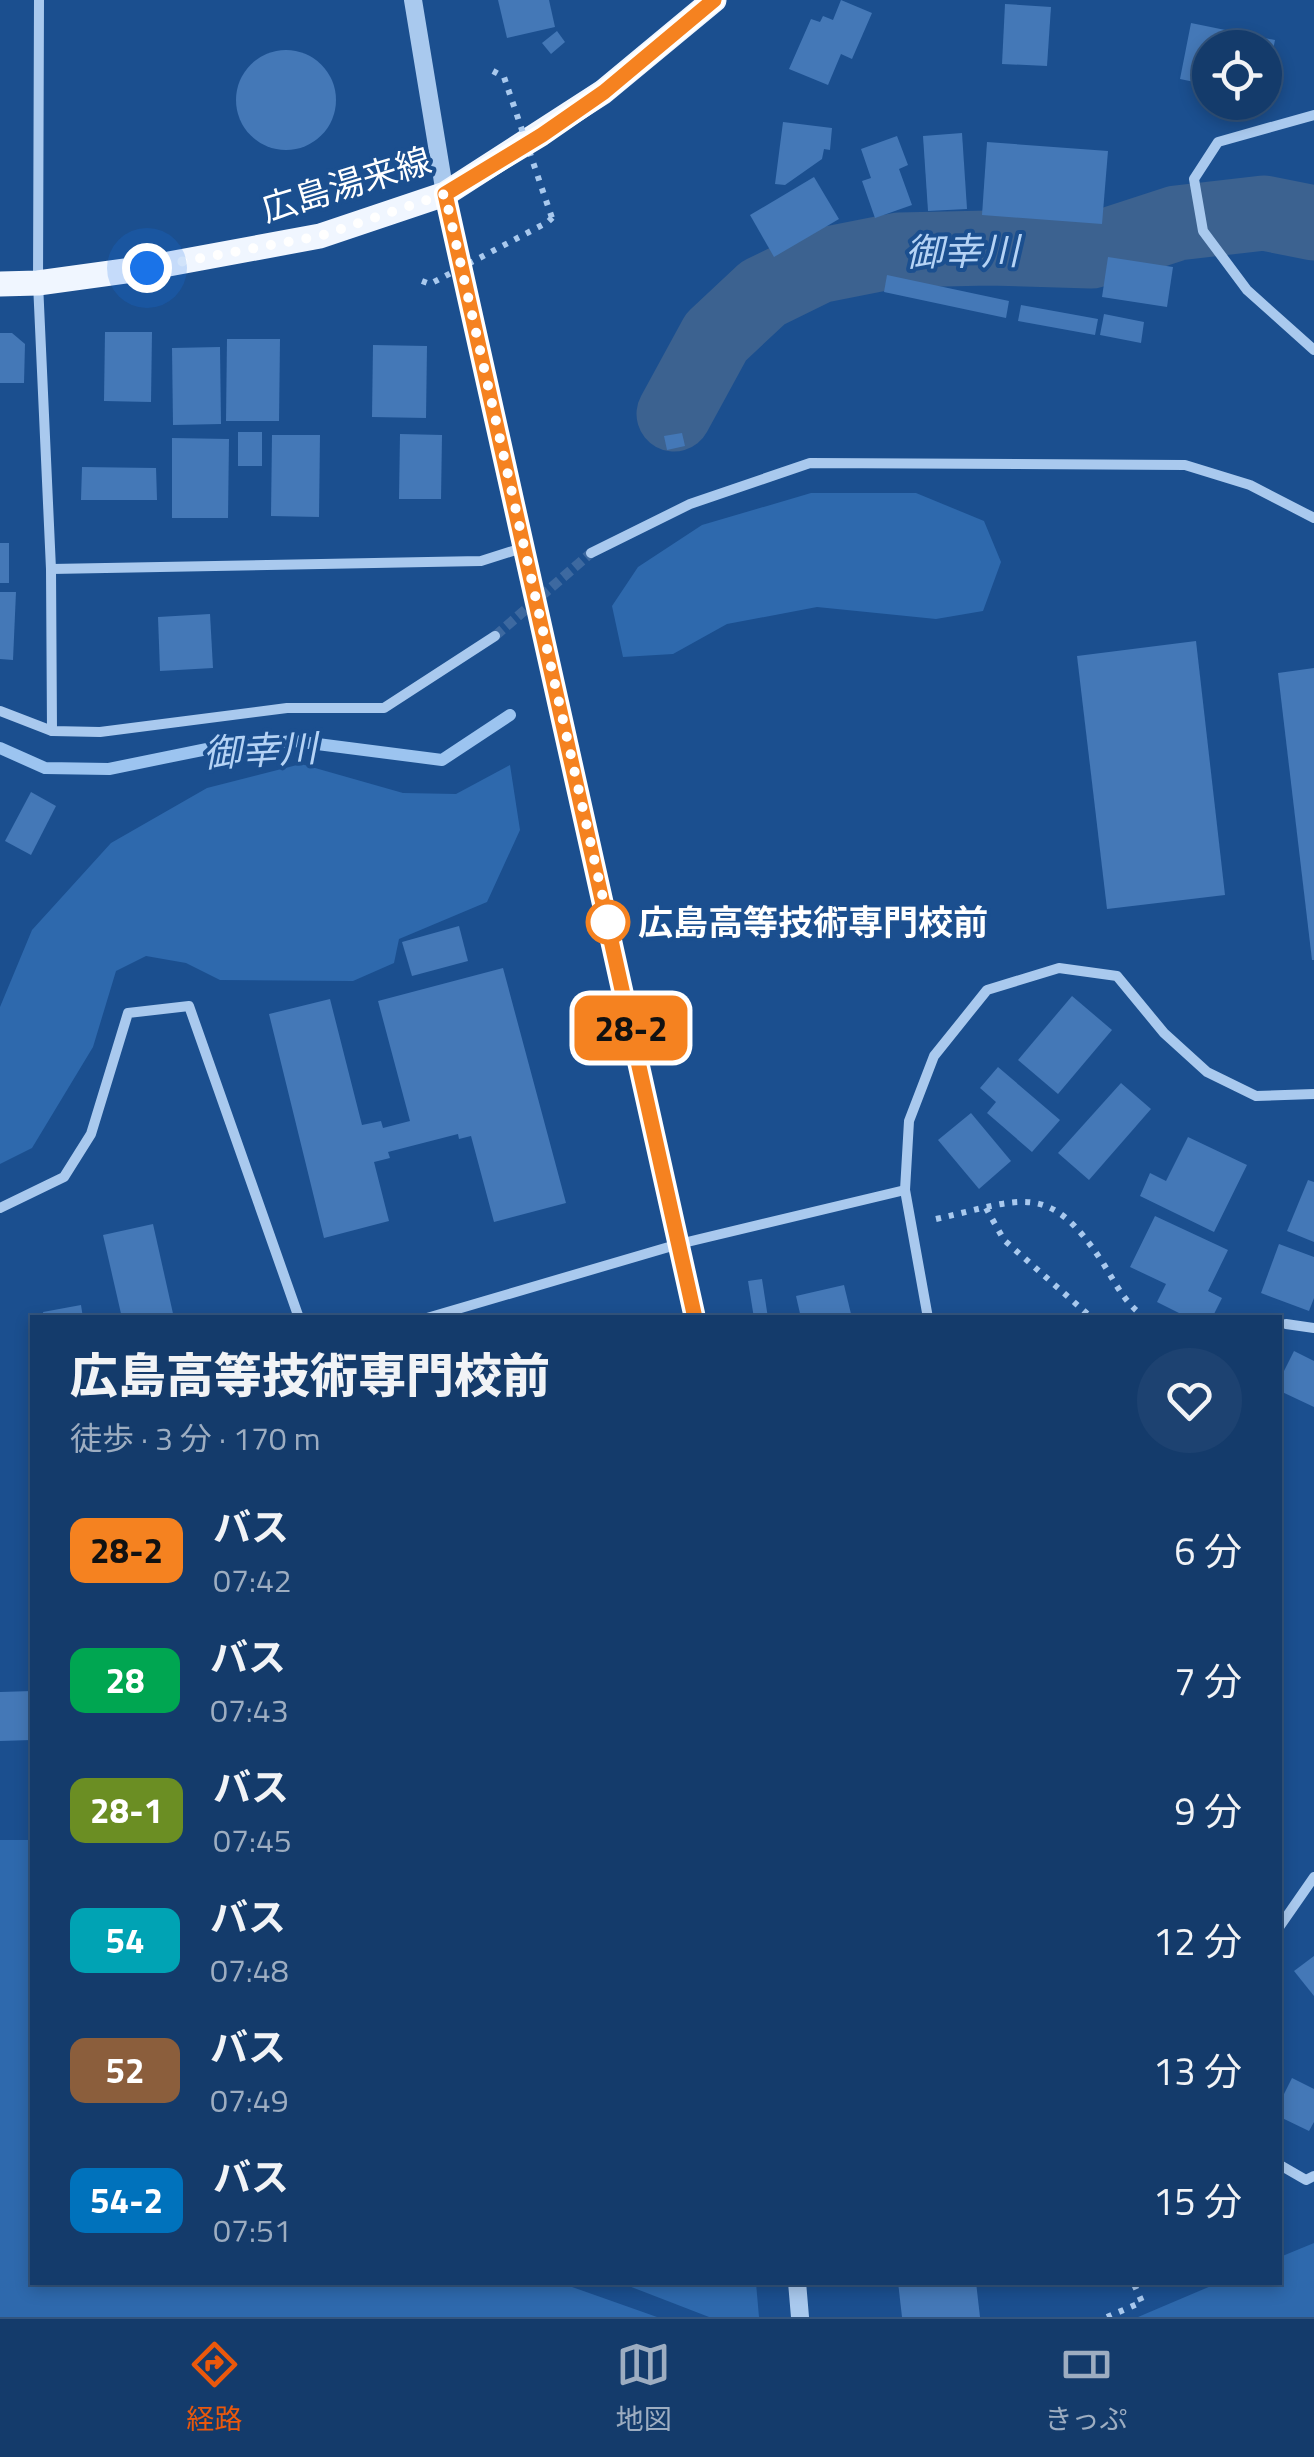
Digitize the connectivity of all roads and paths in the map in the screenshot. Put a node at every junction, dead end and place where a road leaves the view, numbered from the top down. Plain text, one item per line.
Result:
1 (39, 0) edge
2 (413, 0) edge
3 (714, 0) edge
4 (493, 71) dead end
5 (1314, 115) edge
6 (445, 194) junction
7 (422, 281) dead end
8 (38, 283) junction
9 (0, 284) edge
10 (1314, 350) edge
11 (1314, 518) edge
12 (525, 548) junction
13 (592, 553) tunnel mouth
14 (51, 570) junction
15 (495, 636) tunnel mouth
16 (0, 710) edge
17 (52, 731) junction
18 (1314, 1094) edge
19 (905, 1190) junction
20 (0, 1208) edge
21 (986, 1208) junction
22 (911, 1224) junction
23 (679, 1244) junction
24 (298, 1315) edge
25 (437, 1315) edge
26 (695, 1315) edge
27 (927, 1315) edge
28 (1089, 1315) edge
29 (1142, 1315) edge
30 (1286, 1324) dead end
31 (1314, 1328) edge
32 (1314, 1877) edge
33 (1282, 1923) edge
34 (1282, 2166) edge
35 (1314, 2176) edge
36 (797, 2285) edge
37 (1134, 2285) edge
38 (800, 2317) edge
39 (1107, 2317) edge

1 - 8 street
2 - 6 street
3 - 6 main road, 広島湯来線
4 - 7 path, bridge
5 - 10 street
6 - 8 main road, 広島湯来線
6 - 12 street
8 - 9 main road, 広島湯来線
8 - 14 street
11 - 13 street
12 - 14 street
12 - 23 street
14 - 17 street
15 - 17 street
16 - 17 street
18 - 19 street
19 - 22 street
19 - 23 street
20 - 24 street
21 - 22 path
21 - 28 path
21 - 29 path
22 - 27 street
23 - 25 street
23 - 26 street
30 - 31 street
32 - 33 street
34 - 35 street
36 - 38 street
37 - 39 path

